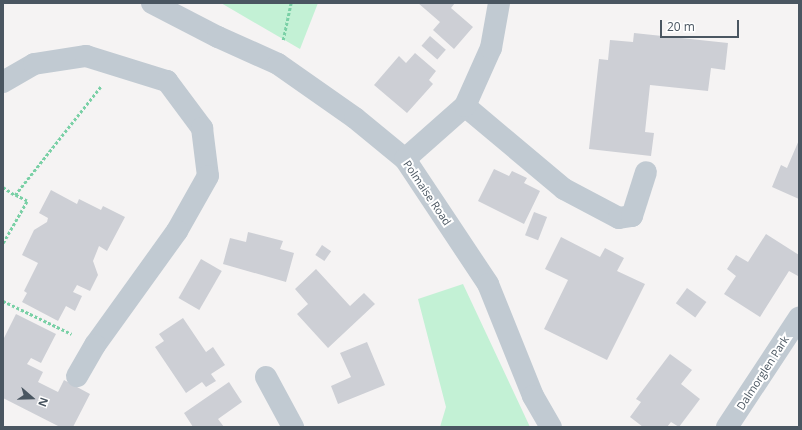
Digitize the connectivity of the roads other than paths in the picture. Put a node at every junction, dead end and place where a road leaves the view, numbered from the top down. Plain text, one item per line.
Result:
1 (152, 3) edge
2 (499, 3) edge
3 (3, 82) edge
4 (465, 106) junction
5 (405, 159) junction
6 (646, 172) dead end
7 (799, 318) edge
8 (77, 376) dead end
9 (266, 377) dead end
10 (293, 427) edge
11 (551, 427) edge
12 (727, 427) edge

1 - 5 street, Polmaise Road
2 - 4 street
3 - 8 street
4 - 5 street
4 - 6 street
5 - 11 street, Polmaise Road
7 - 12 street, Dalmorglen Park
9 - 10 street

